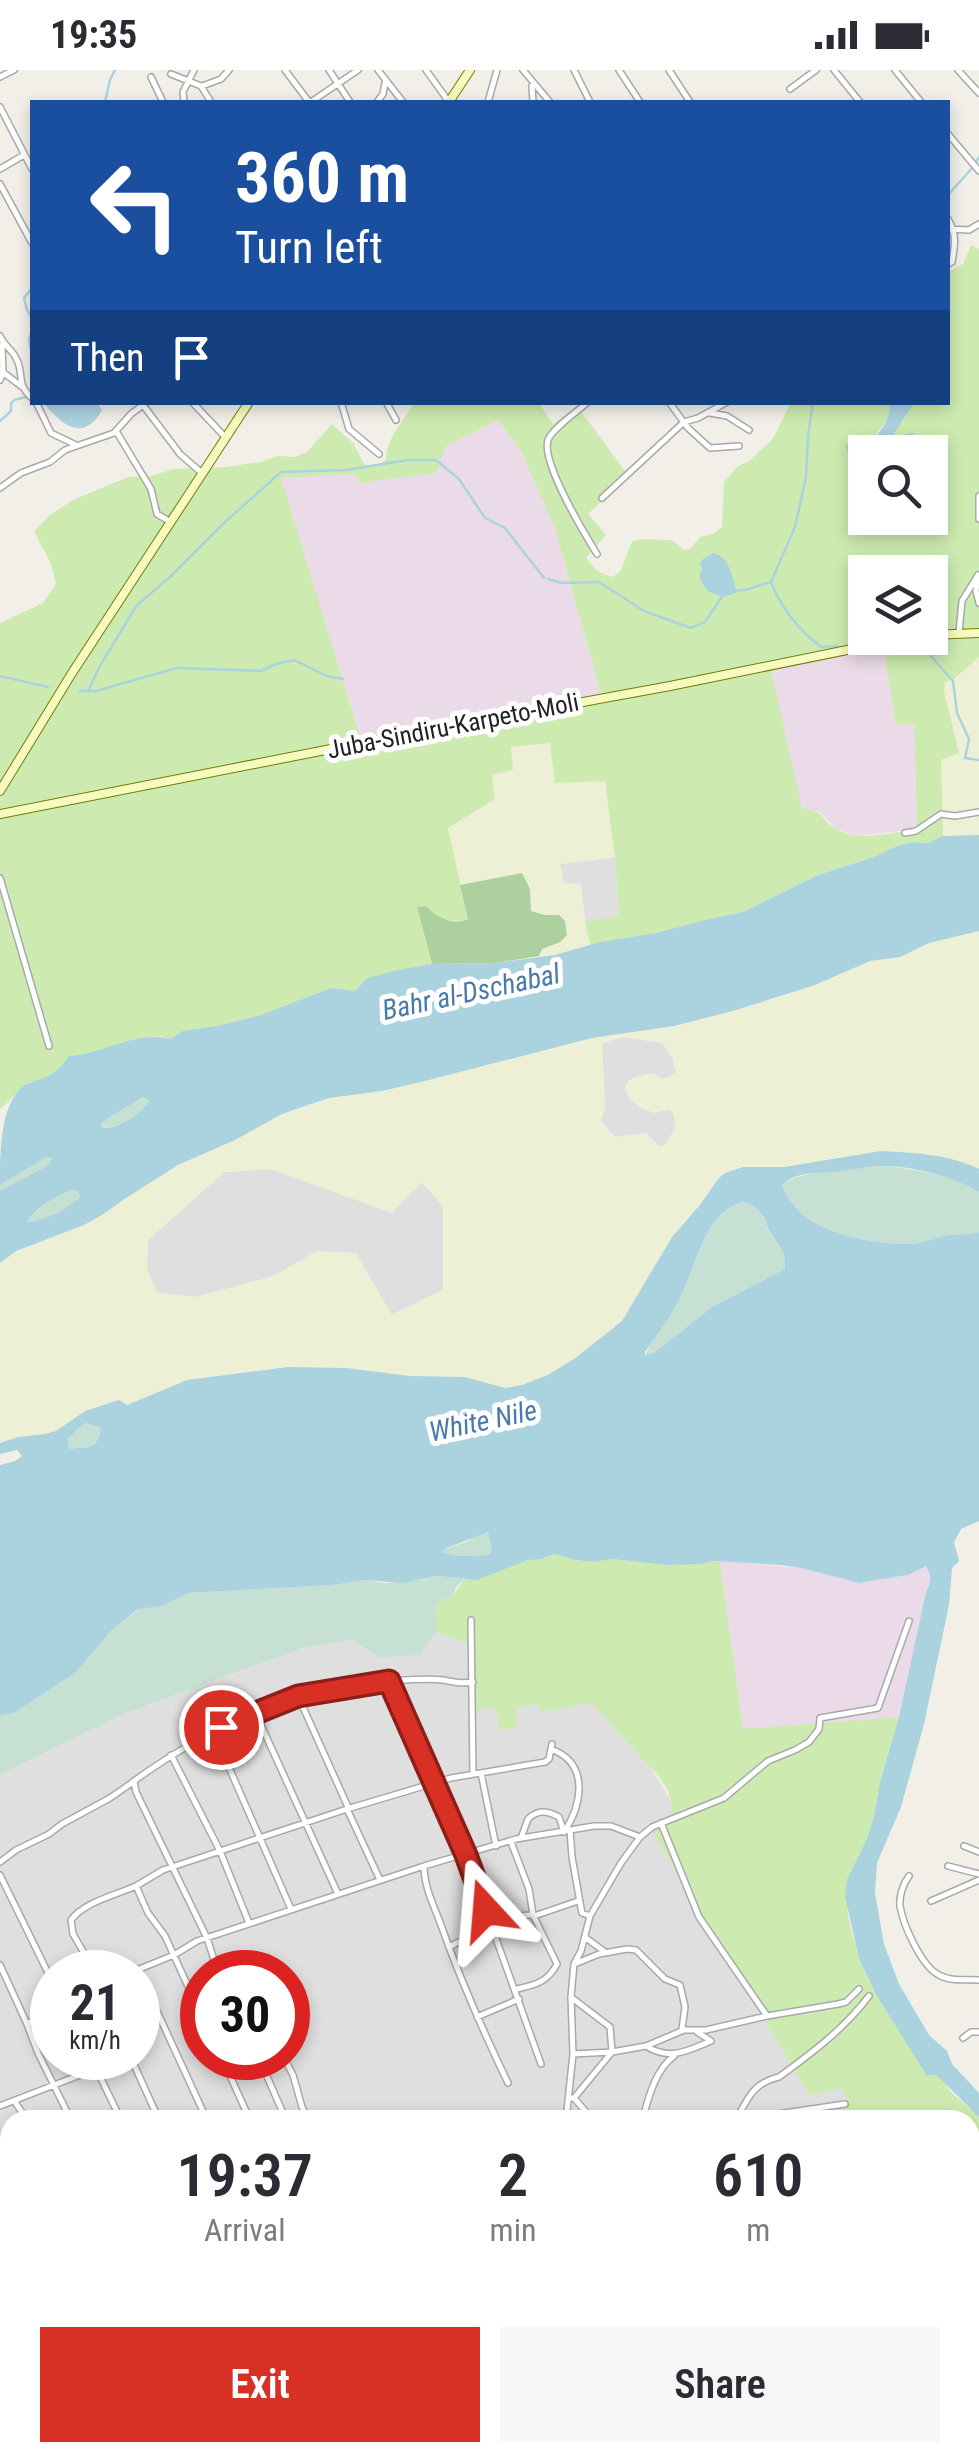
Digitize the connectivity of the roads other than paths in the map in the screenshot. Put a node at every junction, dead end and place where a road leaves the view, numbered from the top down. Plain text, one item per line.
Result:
1 (14, 70) edge
2 (194, 70) edge
3 (228, 70) edge
4 (285, 70) edge
5 (329, 70) edge
6 (358, 70) edge
7 (378, 70) edge
8 (426, 70) edge
9 (470, 70) edge
10 (497, 70) edge
11 (523, 70) edge
12 (574, 70) edge
13 (619, 70) edge
14 (669, 70) edge
15 (816, 70) edge
16 (834, 70) edge
17 (895, 70) edge
18 (958, 70) edge
19 (171, 74) dead end
20 (0, 77) edge
21 (152, 77) dead end
22 (386, 80) junction
23 (189, 81) junction
24 (532, 82) junction
25 (214, 83) junction
26 (338, 84) junction
27 (201, 86) junction
28 (790, 88) dead end
29 (979, 92) edge
30 (209, 99) edge
31 (163, 100) edge
32 (184, 100) edge
33 (308, 100) edge
34 (313, 100) edge
35 (349, 100) edge
36 (378, 100) edge
37 (401, 100) edge
38 (448, 100) edge
39 (450, 100) edge
40 (489, 100) edge
41 (533, 100) edge
42 (549, 100) edge
43 (589, 100) edge
44 (639, 100) edge
45 (689, 100) edge
46 (858, 100) edge
47 (920, 100) edge
48 (0, 107) edge
49 (950, 137) edge
50 (950, 144) edge
51 (956, 145) junction
52 (24, 155) junction
53 (30, 166) edge
54 (0, 169) edge
55 (979, 172) edge
56 (0, 184) edge
57 (979, 224) edge
58 (950, 229) edge
59 (30, 239) edge
60 (950, 263) edge
61 (1, 339) edge
62 (2, 371) edge
63 (0, 380) edge
64 (21, 386) junction
65 (30, 396) edge
66 (37, 405) edge
67 (142, 405) edge
68 (145, 405) edge
69 (195, 405) edge
70 (247, 405) edge
71 (343, 405) edge
72 (388, 405) edge
73 (585, 405) edge
74 (671, 405) edge
75 (722, 405) edge
76 (707, 413) junction
77 (396, 420) dead end
78 (684, 422) junction
79 (749, 430) dead end
80 (116, 431) junction
81 (226, 438) junction
82 (76, 445) junction
83 (738, 446) dead end
84 (378, 454) dead end
85 (202, 474) junction
86 (0, 488) edge
87 (979, 496) edge
88 (602, 498) dead end
89 (979, 519) edge
90 (172, 522) junction
91 (597, 554) dead end
92 (978, 574) edge
93 (979, 603) edge
94 (979, 633) edge
95 (948, 634) edge
96 (958, 634) junction
97 (848, 650) edge
98 (0, 790) edge
99 (979, 812) edge
100 (0, 814) edge
101 (904, 832) dead end
102 (0, 878) edge
103 (49, 1046) dead end
104 (470, 1620) dead end
105 (909, 1621) dead end
106 (389, 1681) junction
107 (472, 1682) junction
108 (298, 1696) junction
109 (255, 1712) junction
110 (213, 1731) junction
111 (171, 1754) junction
112 (482, 1772) junction
113 (473, 1774) junction
114 (134, 1782) junction
115 (434, 1783) junction
116 (348, 1809) junction
117 (661, 1822) junction
118 (306, 1824) junction
119 (567, 1831) junction
120 (640, 1837) junction
121 (260, 1838) junction
122 (521, 1838) junction
123 (511, 1842) junction
124 (496, 1846) junction
125 (964, 1846) dead end
126 (220, 1851) junction
127 (979, 1852) edge
128 (466, 1855) junction
129 (0, 1862) edge
130 (424, 1866) junction
131 (948, 1866) dead end
132 (174, 1867) junction
133 (0, 1875) edge
134 (909, 1876) dead end
135 (979, 1877) edge
136 (380, 1880) junction
137 (136, 1886) junction
138 (338, 1894) junction
139 (579, 1901) junction
140 (931, 1901) dead end
141 (290, 1910) junction
142 (533, 1915) junction
143 (590, 1916) junction
144 (249, 1923) junction
145 (490, 1927) junction
146 (208, 1938) junction
147 (585, 1938) junction
148 (449, 1947) junction
149 (37, 1950) edge
150 (82, 1950) edge
151 (212, 1950) edge
152 (608, 1954) junction
153 (174, 1955) junction
154 (160, 1961) edge
155 (574, 1964) junction
156 (0, 1965) edge
157 (180, 1968) edge
158 (979, 1980) edge
159 (516, 1989) junction
160 (859, 1989) dead end
161 (868, 1996) dead end
162 (570, 1997) junction
163 (518, 1999) junction
164 (768, 2016) junction
165 (477, 2017) junction
166 (30, 2022) edge
167 (160, 2023) edge
168 (27, 2024) junction
169 (682, 2031) junction
170 (696, 2031) junction
171 (979, 2032) edge
172 (963, 2038) dead end
173 (646, 2046) junction
174 (612, 2052) junction
175 (573, 2054) junction
176 (676, 2056) junction
177 (541, 2064) dead end
178 (65, 2080) edge
179 (102, 2080) edge
180 (139, 2080) edge
181 (232, 2080) edge
182 (269, 2080) edge
183 (295, 2080) edge
184 (508, 2083) dead end
185 (54, 2084) junction
186 (572, 2098) junction
187 (14, 2100) junction
188 (845, 2104) dead end
189 (0, 2106) edge
190 (21, 2110) edge
191 (66, 2110) edge
192 (116, 2110) edge
193 (154, 2110) edge
194 (202, 2110) edge
195 (245, 2110) edge
196 (282, 2110) edge
197 (302, 2110) edge
198 (569, 2110) edge
199 (583, 2110) edge
200 (645, 2110) edge
201 (742, 2110) edge
202 (804, 2110) edge

1 - 20 street
2 - 23 street
3 - 25 street
4 - 33 street
5 - 26 street
6 - 26 street
7 - 22 street
8 - 38 street
9 - 39 main road
10 - 40 street
11 - 24 street
12 - 43 street
13 - 44 street
14 - 45 street
15 - 28 street
16 - 46 street
17 - 47 street
18 - 29 street
19 - 23 street
21 - 31 street
22 - 36 street
22 - 37 street
23 - 27 street
23 - 32 street
24 - 41 street
24 - 42 street
25 - 27 street
25 - 30 street
26 - 34 street
26 - 35 street
27 - 30 street
48 - 52 street
49 - 51 street
50 - 51 street
51 - 55 street
52 - 53 street
52 - 54 street
56 - 59 street
57 - 58 street
58 - 60 street
61 - 62 street
61 - 64 street
62 - 63 street
62 - 64 street
64 - 65 street
66 - 82 street
67 - 80 street
68 - 85 street
69 - 81 street
70 - 81 main road
71 - 84 street
72 - 77 street
73 - 91 street
74 - 78 street
75 - 76 street
76 - 78 street
76 - 79 street
78 - 83 street
78 - 88 street
80 - 82 street
80 - 90 street
81 - 85 main road
82 - 86 street
85 - 90 main road
87 - 89 street
90 - 98 main road
92 - 93 street
92 - 96 street
94 - 96 main road
95 - 96 main road
97 - 100 main road, Juba-Sindiru-Karpeto-Moli
99 - 101 street
102 - 103 street
104 - 107 street
105 - 117 street
106 - 107 street
106 - 108 street
106 - 115 street
107 - 113 street
108 - 109 street
108 - 116 street
109 - 110 street
109 - 118 street
110 - 111 street
110 - 121 street
111 - 114 street
111 - 126 street
112 - 113 street
112 - 119 street
112 - 124 street
113 - 115 street
114 - 129 street
114 - 132 street
115 - 116 street
115 - 128 street
116 - 118 street
116 - 136 street
117 - 120 street
117 - 164 street
118 - 121 street
118 - 138 street
119 - 120 street
119 - 122 street
119 - 122 street
119 - 139 street
120 - 143 street
121 - 126 street
121 - 141 street
122 - 123 street
123 - 124 street
123 - 142 street
124 - 128 street
125 - 127 street
126 - 132 street
126 - 144 street
128 - 130 street
128 - 145 street
130 - 136 street
130 - 148 street
131 - 135 street
132 - 137 street
132 - 146 street
133 - 149 street
134 - 158 street
135 - 140 street
136 - 138 street
137 - 150 street
137 - 153 street
138 - 141 street
139 - 142 street
139 - 143 street
141 - 144 street
142 - 145 street
142 - 159 street
143 - 147 street
144 - 146 street
145 - 148 street
145 - 159 street
146 - 151 street
146 - 153 street
147 - 152 street
147 - 155 street
148 - 165 street
152 - 155 street
152 - 169 street
153 - 154 street
153 - 157 street
155 - 162 street
156 - 168 street
159 - 163 street
160 - 164 street
161 - 201 street
162 - 174 street
162 - 175 street
163 - 165 street
163 - 177 street
164 - 170 street
165 - 184 street
166 - 168 street
167 - 194 street
168 - 185 street
169 - 170 street
169 - 173 street
170 - 176 street
171 - 172 street
173 - 174 street
173 - 176 street
174 - 175 street
174 - 186 street
175 - 186 street
176 - 200 street
178 - 185 street
179 - 192 street
180 - 193 street
181 - 195 street
182 - 196 street
183 - 197 street
185 - 187 street
185 - 191 street
186 - 198 street
186 - 199 street
187 - 189 street
187 - 190 street
188 - 202 street

